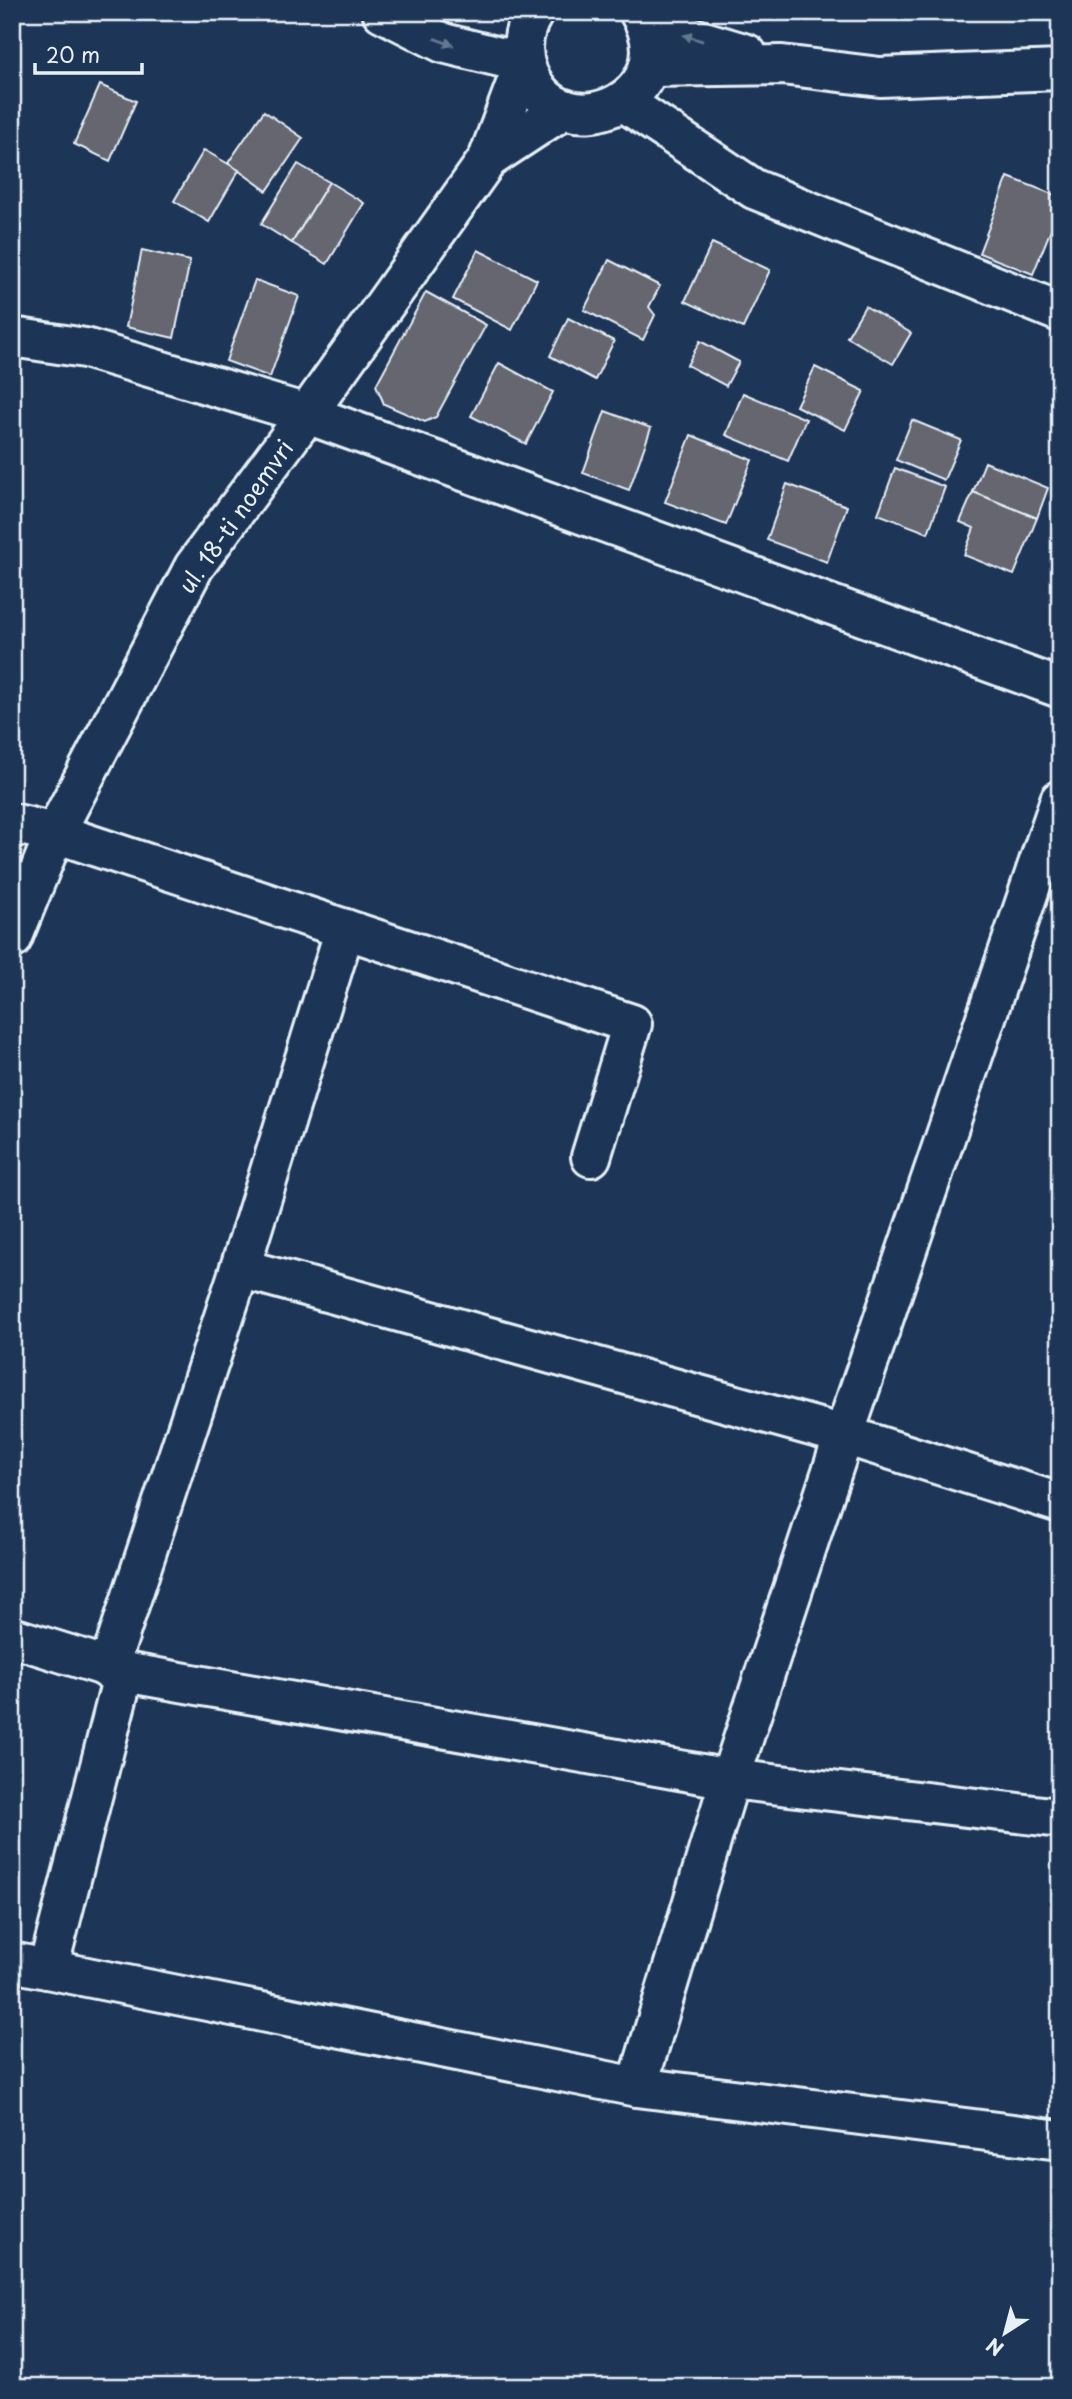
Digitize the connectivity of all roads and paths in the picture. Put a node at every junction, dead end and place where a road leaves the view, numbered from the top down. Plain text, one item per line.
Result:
1 (382, 12) edge
2 (534, 12) edge
3 (643, 18) edge
4 (524, 63) junction
5 (782, 65) junction
6 (649, 67) junction
7 (1060, 70) edge
8 (624, 102) junction
9 (564, 109) junction
10 (488, 159) junction
11 (1060, 312) edge
12 (12, 337) edge
13 (307, 414) junction
14 (1060, 688) edge
15 (1060, 800) edge
16 (12, 823) edge
17 (55, 833) junction
18 (345, 929) junction
19 (12, 939) edge
20 (592, 1157) dead end
21 (240, 1268) junction
22 (844, 1435) junction
23 (1060, 1503) edge
24 (12, 1637) edge
25 (116, 1671) junction
26 (730, 1779) junction
27 (1060, 1818) edge
28 (30, 1966) edge
29 (637, 2087) junction
30 (1060, 2140) edge

1 -> 4 street
2 - 4 street, ul. 18-ti noemvri
5 -> 3 street
3 - 6 street
4 - 9 street
4 - 10 street, ul. 18-ti noemvri
5 - 6 street
5 - 7 street
6 - 8 street
8 - 9 street
8 - 11 street
9 - 10 street, ul. 18-ti noemvri
10 - 13 street, ul. 18-ti noemvri
12 - 13 street
13 - 14 street
13 - 17 street, ul. 18-ti noemvri
15 - 22 street
16 - 17 street
17 - 18 street
17 - 19 street, ul. 18-ti noemvri
18 - 20 street
18 - 21 street
21 - 22 street
21 - 25 street
22 - 23 street
22 - 26 street
24 - 25 street
25 - 26 street
25 - 28 street
26 - 27 street
26 - 29 street
28 - 29 street
29 - 30 street

